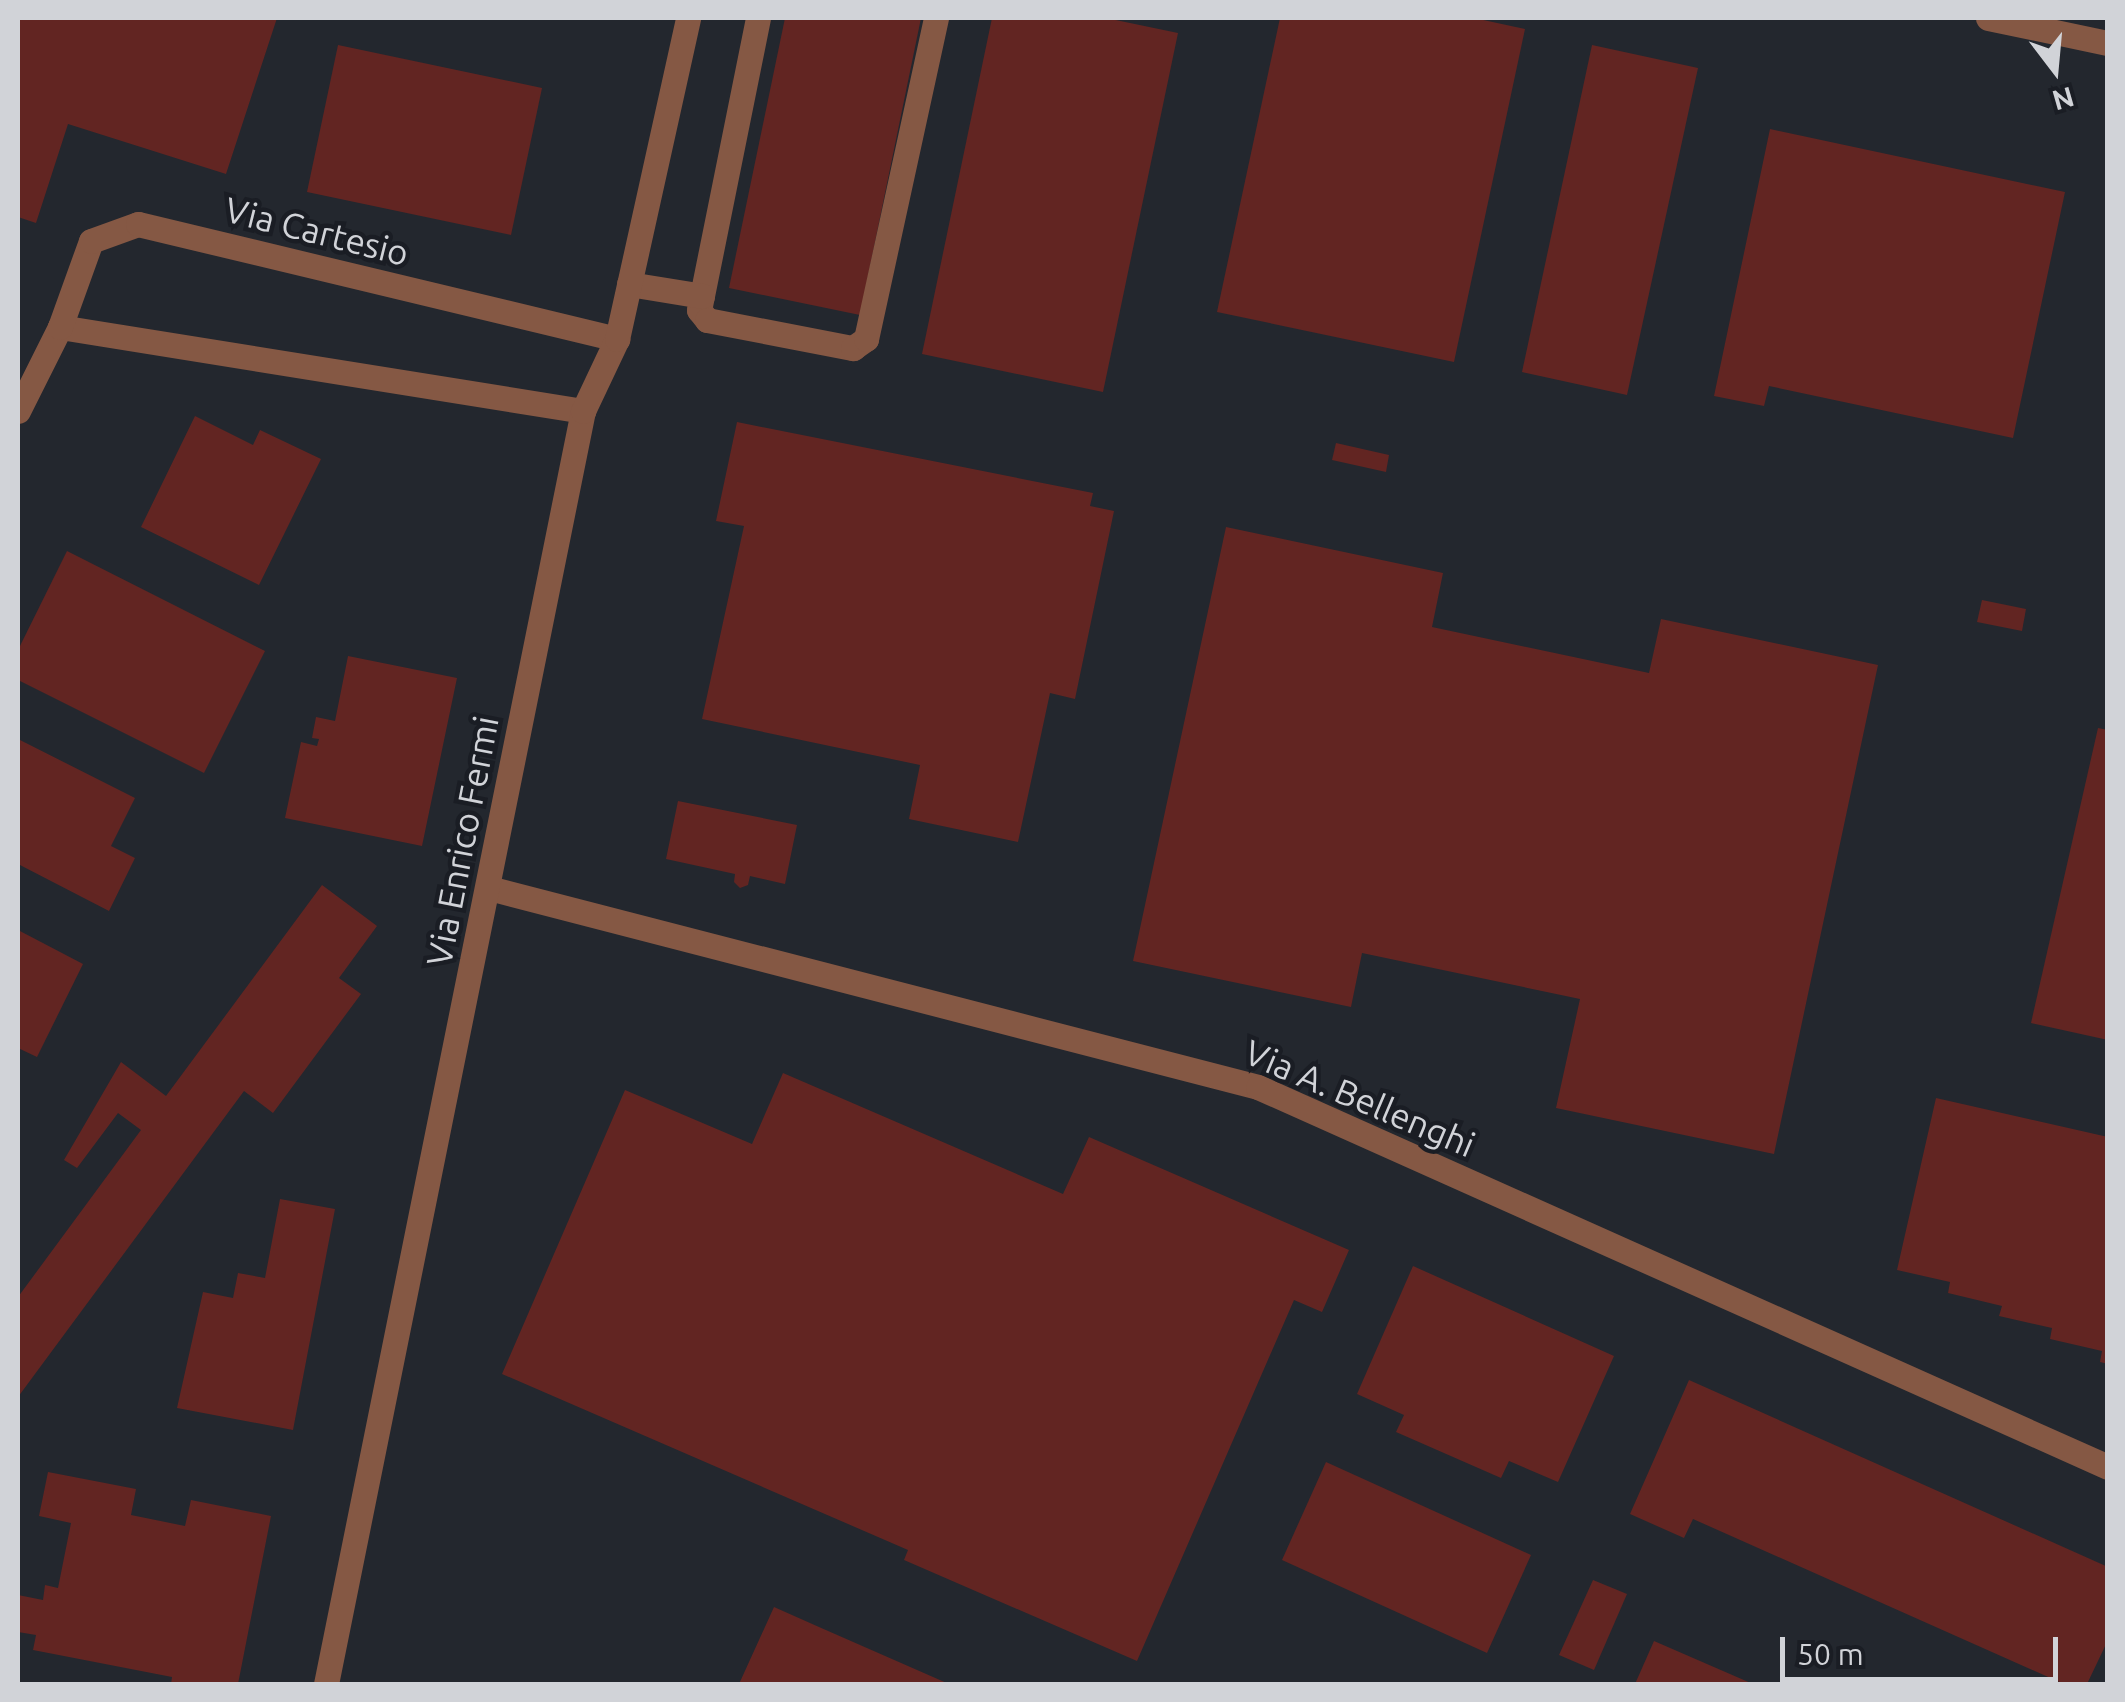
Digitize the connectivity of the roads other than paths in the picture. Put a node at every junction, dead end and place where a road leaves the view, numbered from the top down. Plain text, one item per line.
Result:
1 (688, 18) edge
2 (758, 18) edge
3 (936, 18) edge
4 (1988, 18) edge
5 (2108, 43) edge
6 (629, 284) junction
7 (702, 296) junction
8 (60, 327) junction
9 (617, 339) junction
10 (18, 411) edge
11 (582, 411) junction
12 (489, 888) junction
13 (2108, 1466) edge
14 (326, 1684) edge

1 - 6 street, Via Enrico Fermi
2 - 7 street
3 - 7 street
4 - 5 street
6 - 7 street
6 - 9 street, Via Enrico Fermi
8 - 9 street, Via Cartesio
8 - 10 street, Via Cartesio
8 - 11 street
9 - 11 street, Via Enrico Fermi
11 - 12 street, Via Enrico Fermi
12 - 13 street, Via A. Bellenghi
12 - 14 street, Via Enrico Fermi

